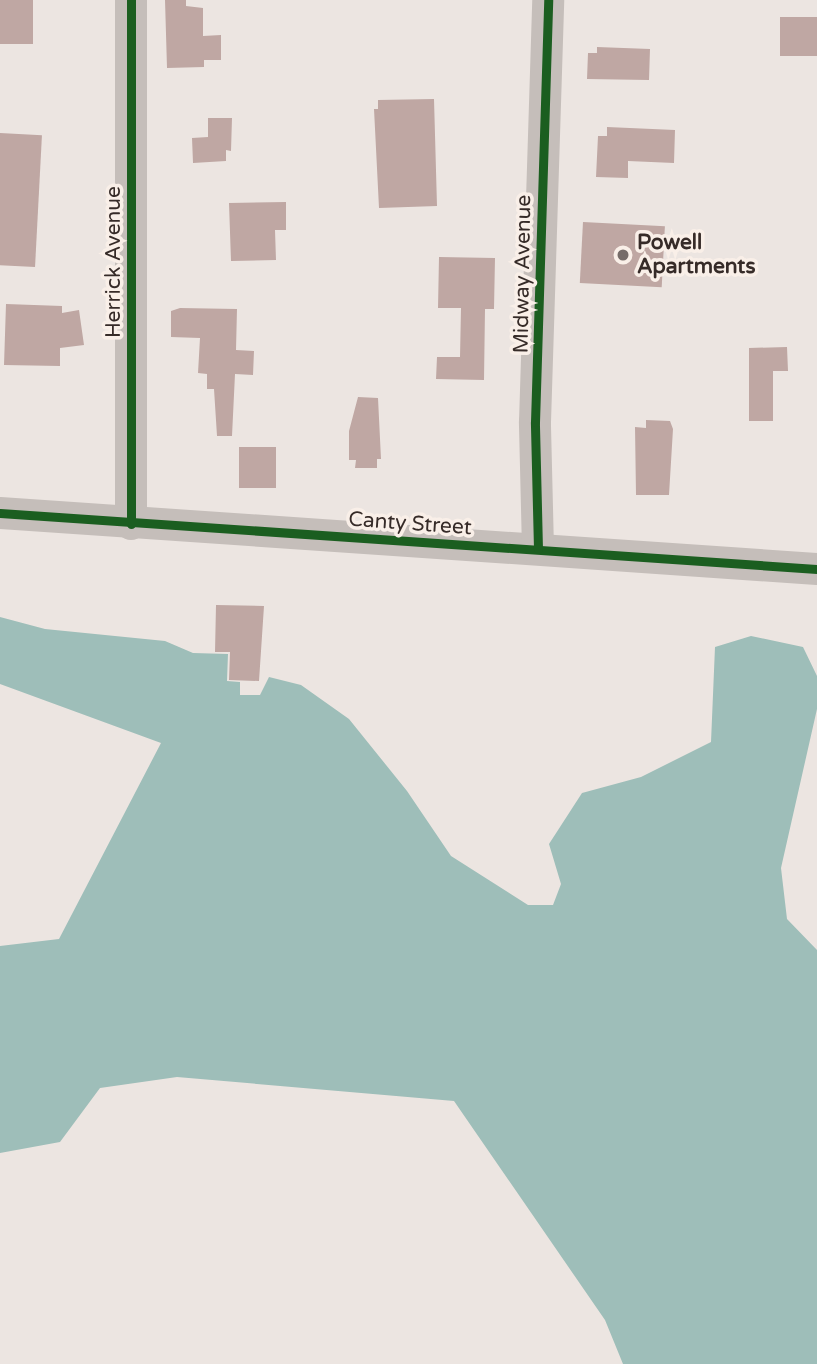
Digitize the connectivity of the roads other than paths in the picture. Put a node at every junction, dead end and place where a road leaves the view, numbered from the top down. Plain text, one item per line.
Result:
1 (131, 0) edge
2 (548, 0) edge
3 (0, 513) edge
4 (131, 524) junction
5 (538, 549) junction
6 (817, 569) edge

1 - 4 street, Herrick Avenue
2 - 5 street, Midway Avenue
3 - 4 street, Canty Street
4 - 5 street, Canty Street
5 - 6 street, Canty Street

